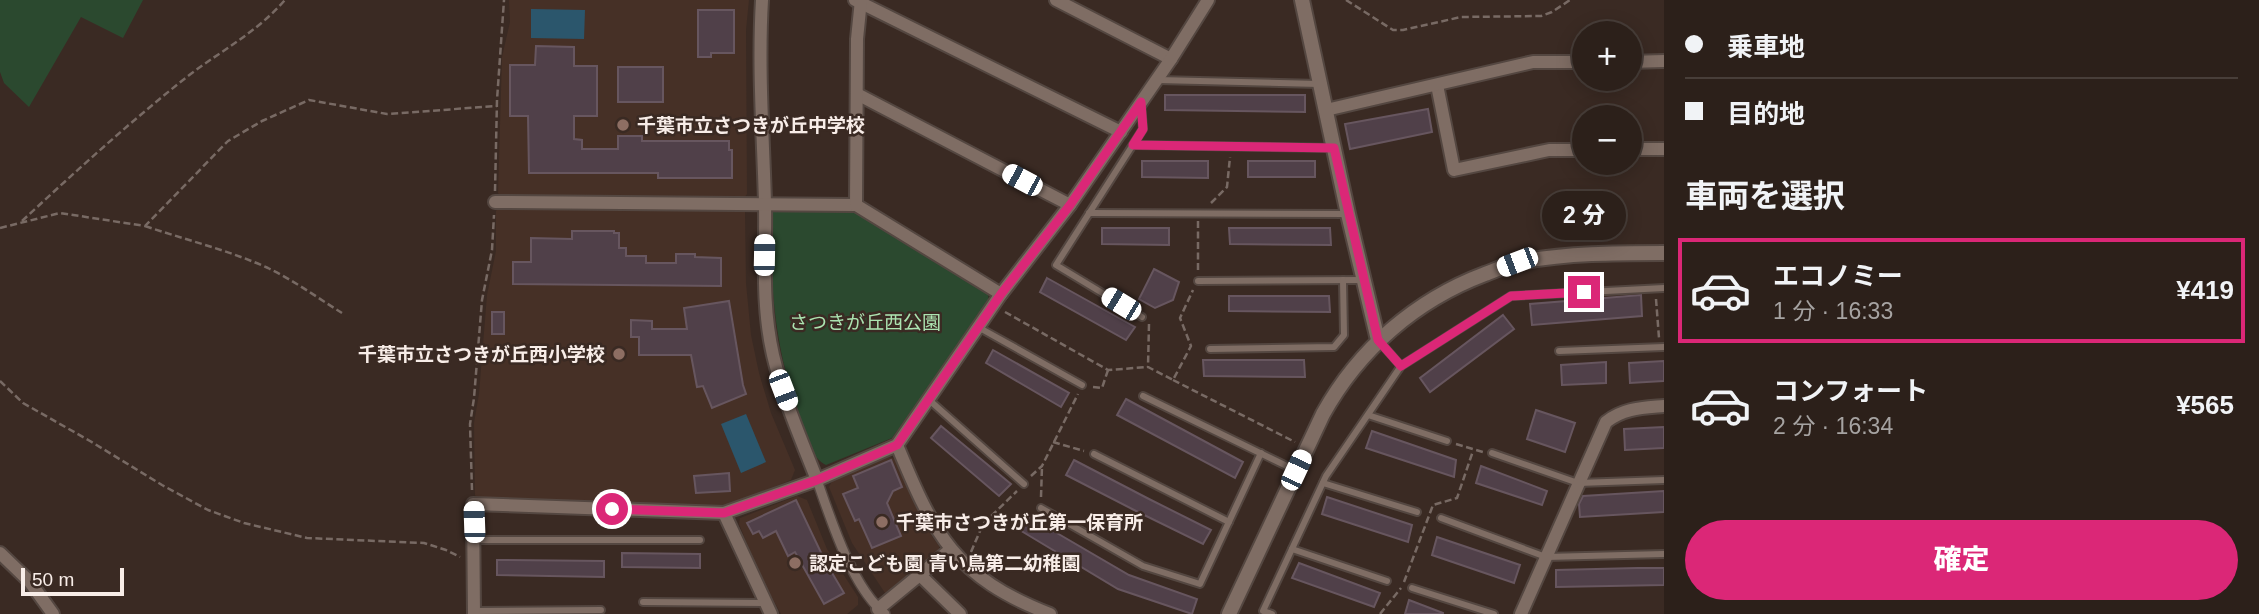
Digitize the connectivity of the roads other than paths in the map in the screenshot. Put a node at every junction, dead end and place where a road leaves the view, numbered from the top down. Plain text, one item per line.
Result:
1 (762, 0) edge
2 (859, 0) edge
3 (1056, 0) edge
4 (1208, 0) edge
5 (1302, 0) edge
6 (1171, 59) junction
7 (1664, 61) edge
8 (1572, 62) edge
9 (1642, 62) edge
10 (1156, 80) junction
11 (1321, 84) junction
12 (1437, 85) junction
13 (857, 94) junction
14 (1141, 102) junction
15 (1326, 110) junction
16 (1121, 132) junction
17 (1133, 145) junction
18 (1334, 148) junction
19 (1642, 149) edge
20 (1664, 149) edge
21 (1572, 150) edge
22 (495, 202) road end
23 (765, 204) junction
24 (856, 205) junction
25 (1070, 205) junction
26 (1089, 214) junction
27 (1348, 214) junction
28 (1664, 253) edge
29 (1343, 280) junction
30 (1364, 280) junction
31 (1198, 281) dead end
32 (1664, 288) edge
33 (1001, 294) junction
34 (1142, 317) dead end
35 (978, 327) junction
36 (1378, 340) junction
37 (1662, 347) edge
38 (1210, 349) dead end
39 (1559, 351) dead end
40 (1401, 366) junction
41 (1082, 385) road end
42 (1143, 396) dead end
43 (929, 399) junction
44 (1664, 406) edge
45 (1368, 415) junction
46 (1447, 441) road end
47 (897, 445) junction
48 (1261, 453) junction
49 (1492, 453) road end
50 (1094, 454) road end
51 (1296, 470) junction
52 (817, 480) junction
53 (1664, 480) edge
54 (1577, 482) junction
55 (1323, 483) junction
56 (1024, 484) road end
57 (1041, 508) road end
58 (1417, 512) dead end
59 (724, 513) junction
60 (1441, 519) dead end
61 (1229, 522) junction
62 (474, 540) junction
63 (700, 540) dead end
64 (1292, 549) junction
65 (950, 550) junction
66 (0, 553) edge
67 (1664, 554) edge
68 (1546, 557) junction
69 (920, 575) junction
70 (1387, 580) road end
71 (1412, 588) dead end
72 (643, 602) dead end
73 (767, 608) edge
74 (601, 610) dead end
75 (882, 611) edge
76 (474, 613) edge
77 (53, 614) edge
78 (960, 614) edge
79 (1050, 614) edge
80 (1229, 614) edge
81 (1272, 614) edge
82 (1494, 614) edge
83 (1521, 614) edge

1 - 23 street
2 - 13 street
2 - 16 street
3 - 6 street
4 - 6 street
5 - 11 street
6 - 10 street
7 - 9 street
8 - 12 street
10 - 11 lane
10 - 14 street
11 - 15 street
12 - 15 street
12 - 21 street
13 - 24 street
13 - 25 street
14 - 16 street
14 - 17 lane
15 - 18 street
16 - 25 street
17 - 18 lane
17 - 26 lane
18 - 27 street
19 - 20 street
22 - 23 street
23 - 24 street
23 - 52 street
24 - 33 street
25 - 33 street
26 - 27 lane
26 - 34 lane
27 - 30 street
28 - 36 street
29 - 30 lane
29 - 31 lane
29 - 38 lane
30 - 36 street
32 - 40 lane
33 - 35 street
35 - 41 lane
35 - 43 street
36 - 40 lane
36 - 51 street
37 - 39 lane
40 - 45 lane
42 - 48 lane
43 - 47 street
43 - 56 lane
44 - 54 street
45 - 46 lane
45 - 55 lane
47 - 52 street
47 - 65 street
48 - 51 lane
48 - 61 lane
49 - 54 lane
50 - 61 lane
51 - 80 street
52 - 59 street
52 - 75 street
53 - 54 lane
54 - 68 street
55 - 58 lane
55 - 64 lane
57 - 61 lane
59 - 62 street
59 - 73 street
60 - 68 lane
62 - 63 lane
62 - 76 street
64 - 70 lane
64 - 81 lane
65 - 69 street
65 - 79 street
66 - 77 street
67 - 68 lane
68 - 83 street
69 - 75 street
69 - 78 street
71 - 82 lane
72 - 73 lane
74 - 76 lane

